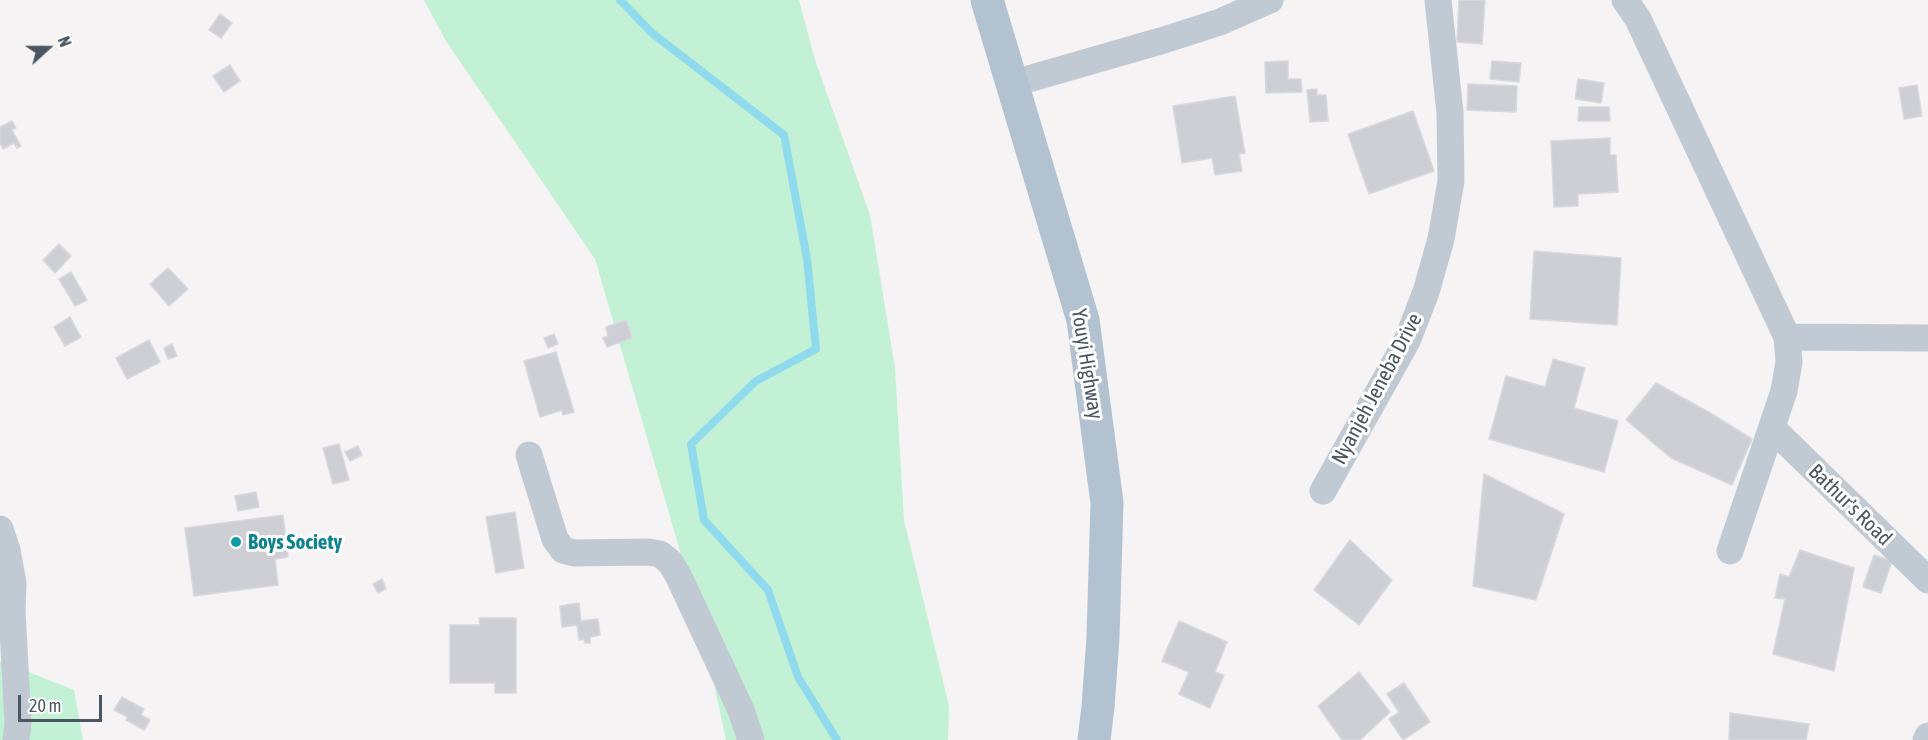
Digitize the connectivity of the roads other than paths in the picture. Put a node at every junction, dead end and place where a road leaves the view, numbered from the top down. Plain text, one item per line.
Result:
1 (987, 0) edge
2 (1270, 0) edge
3 (1438, 0) edge
4 (1625, 0) edge
5 (1011, 84) junction
6 (1787, 337) junction
7 (1928, 338) edge
8 (1773, 429) junction
9 (529, 455) dead end
10 (1323, 491) dead end
11 (0, 529) edge
12 (1730, 551) dead end
13 (1928, 580) edge
14 (6, 610) edge
15 (16, 740) edge
16 (751, 740) edge
17 (1094, 740) edge

1 - 5 main road, Youyi Highway
2 - 5 street
3 - 10 street, Nyanjeh Jeneba Drive
4 - 6 street
5 - 17 main road, Youyi Highway
6 - 7 street
6 - 8 street
8 - 12 street
8 - 13 street, Bathur's Road
9 - 16 street
11 - 14 street
14 - 15 street

